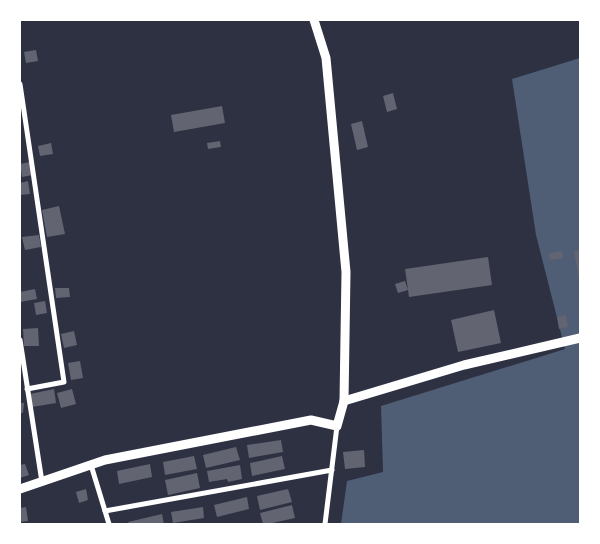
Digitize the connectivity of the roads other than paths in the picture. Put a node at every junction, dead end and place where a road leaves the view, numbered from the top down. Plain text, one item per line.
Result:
1 (314, 20) edge
2 (20, 84) edge
3 (580, 338) edge
4 (20, 340) edge
5 (27, 389) junction
6 (344, 402) junction
7 (337, 426) junction
8 (91, 465) junction
9 (332, 470) junction
10 (42, 482) junction
11 (20, 489) edge
12 (105, 511) junction
13 (109, 524) edge
14 (325, 524) edge

1 - 6 street
2 - 5 street
3 - 6 street
4 - 5 street
5 - 10 street
6 - 7 street
7 - 8 street
7 - 9 street
8 - 10 street
8 - 12 street
9 - 12 street
9 - 14 street
10 - 11 street
12 - 13 street

